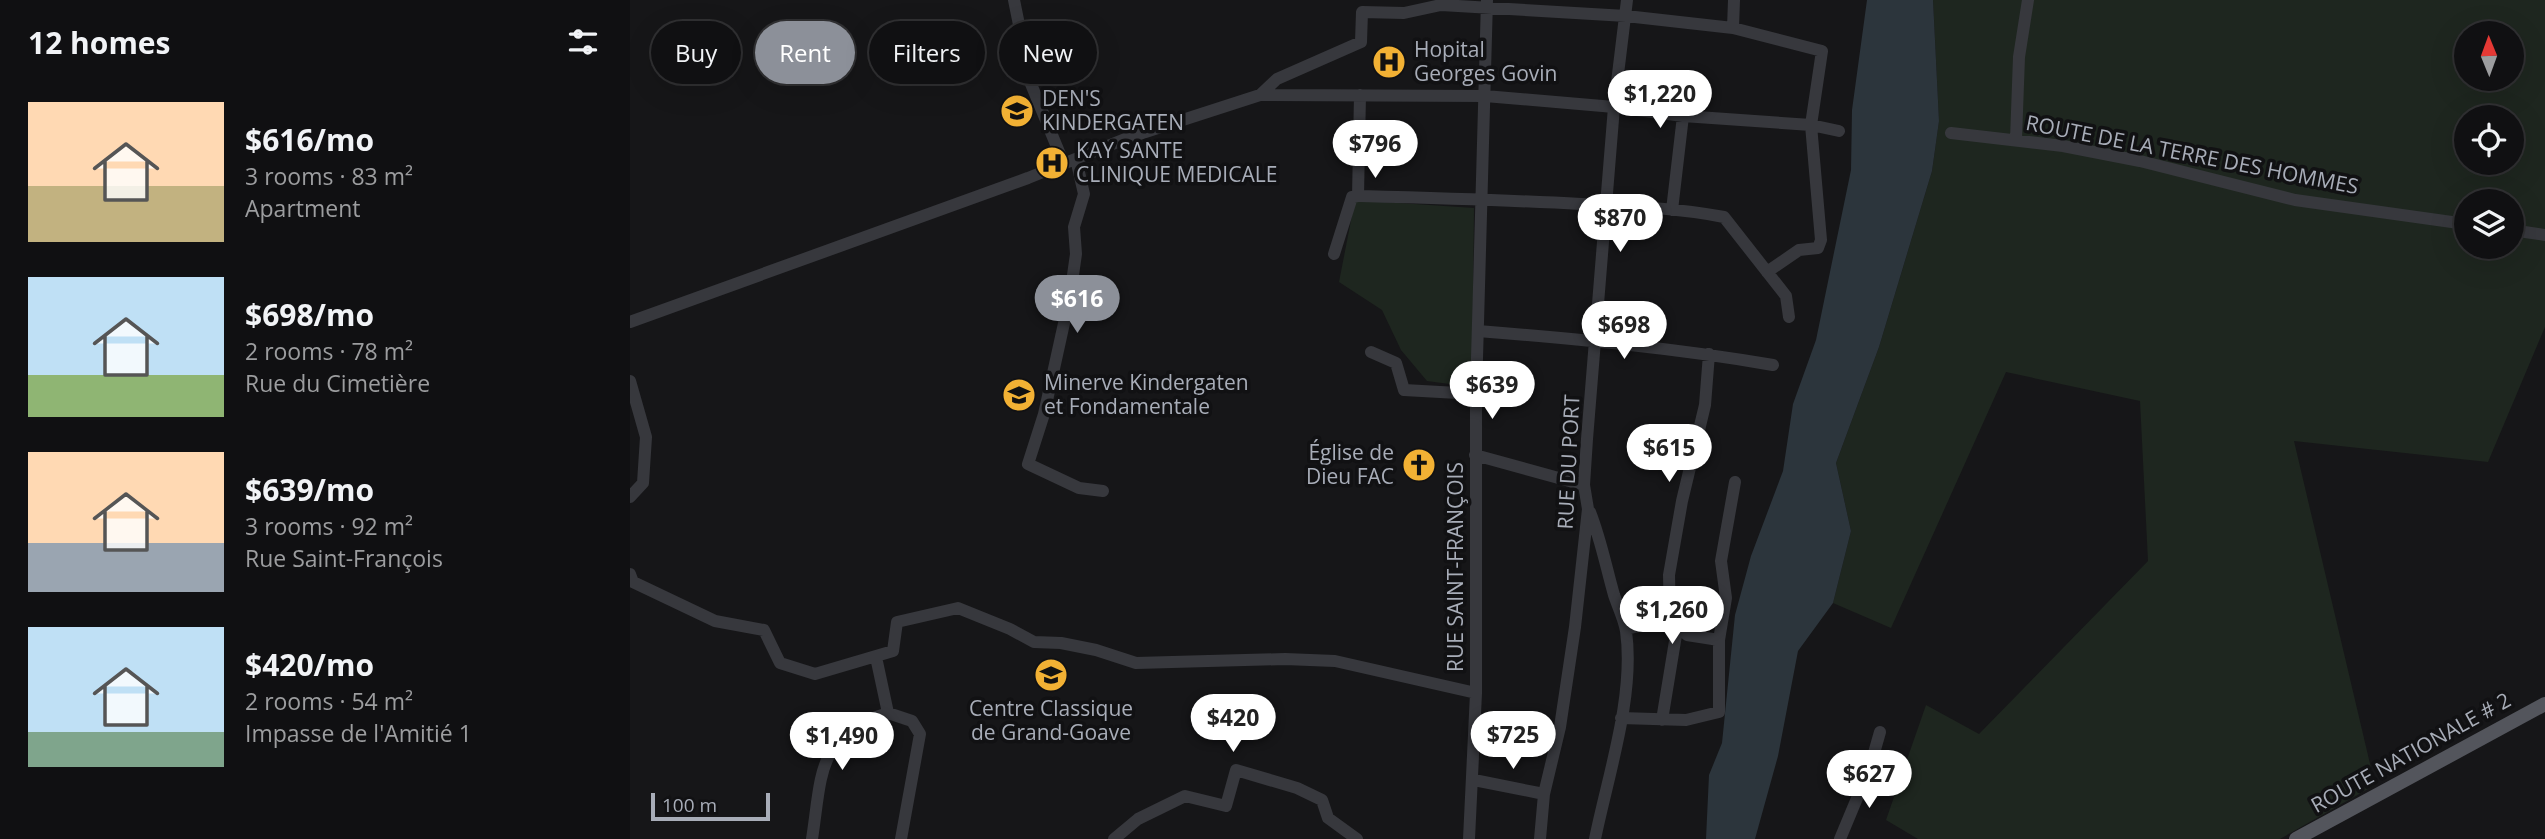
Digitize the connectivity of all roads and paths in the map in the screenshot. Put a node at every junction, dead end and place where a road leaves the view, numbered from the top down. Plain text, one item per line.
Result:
1 (1014, 0) edge
2 (1627, 0) edge
3 (1734, 0) edge
4 (2028, 0) edge
5 (1486, 4) edge
6 (1553, 5) edge
7 (1363, 6) edge
8 (1626, 16) junction
9 (1733, 28) junction
10 (1260, 95) junction
11 (1360, 95) junction
12 (1485, 96) junction
13 (1614, 107) junction
14 (1683, 116) junction
15 (1811, 125) junction
16 (1839, 131) dead end
17 (1951, 133) dead end
18 (2015, 139) junction
19 (1070, 161) junction
20 (1358, 196) junction
21 (1481, 199) junction
22 (1607, 205) junction
23 (1672, 210) junction
24 (2454, 222) edge
25 (2524, 232) edge
26 (2545, 235) edge
27 (1334, 254) dead end
28 (1766, 272) junction
29 (1789, 317) dead end
30 (630, 322) edge
31 (1478, 331) junction
32 (1596, 341) junction
33 (1371, 352) dead end
34 (1709, 354) junction
35 (1773, 365) dead end
36 (630, 381) edge
37 (1476, 394) junction
38 (1475, 455) junction
39 (1735, 482) dead end
40 (1584, 485) junction
41 (1103, 491) dead end
42 (630, 497) edge
43 (1588, 509) junction
44 (630, 575) edge
45 (1674, 624) junction
46 (1626, 629) junction
47 (1719, 640) junction
48 (876, 657) junction
49 (1476, 693) junction
50 (2545, 704) edge
51 (888, 713) junction
52 (1621, 718) junction
53 (1662, 720) junction
54 (1880, 732) dead end
55 (1474, 780) junction
56 (1545, 794) junction
57 (812, 839) edge
58 (901, 839) edge
59 (1114, 839) edge
60 (1357, 839) edge
61 (1469, 839) edge
62 (1540, 839) edge
63 (1595, 839) edge
64 (1840, 839) edge
65 (2296, 839) edge

1 - 19 street
2 - 8 street, RUE DU PORT
3 - 9 street
4 - 18 street
5 - 6 street
5 - 7 street
5 - 12 street, RUE SAINT-FRANÇOIS
6 - 8 street
7 - 10 street
8 - 9 street
8 - 13 street, RUE DU PORT
9 - 15 street
10 - 11 street
10 - 19 street
11 - 12 street
11 - 20 street
12 - 13 street
12 - 21 street, RUE SAINT-FRANÇOIS
13 - 14 street
13 - 22 street, RUE DU PORT
14 - 15 street
14 - 23 street
15 - 16 street
15 - 28 street
17 - 18 street, ROUTE DE LA TERRE DES HOMMES
18 - 24 street, ROUTE DE LA TERRE DES HOMMES
19 - 30 street
19 - 41 street
20 - 21 street
20 - 27 street
21 - 22 street
21 - 31 street, RUE SAINT-FRANÇOIS
22 - 23 street
22 - 32 street, RUE DU PORT
23 - 28 street
25 - 26 street
28 - 29 street
31 - 32 street
31 - 37 street, RUE SAINT-FRANÇOIS
32 - 34 street
32 - 40 street, RUE DU PORT
33 - 37 street
34 - 35 street
34 - 45 street
36 - 42 street
37 - 38 street, RUE SAINT-FRANÇOIS
38 - 40 street
38 - 49 street, RUE SAINT-FRANÇOIS
39 - 47 street
40 - 43 street, RUE DU PORT
43 - 46 street
43 - 56 street, RUE DU PORT
44 - 48 street
45 - 46 street
45 - 47 street
45 - 53 street
46 - 52 street
47 - 53 street
48 - 49 street
48 - 51 street
49 - 55 street, RUE SAINT-FRANÇOIS
50 - 65 main road, ROUTE NATIONALE # 2
51 - 57 street
51 - 58 street
52 - 53 street
52 - 63 street
54 - 64 street
55 - 56 street
55 - 61 street, RUE SAINT-FRANÇOIS
56 - 62 street, RUE DU PORT
59 - 60 street

